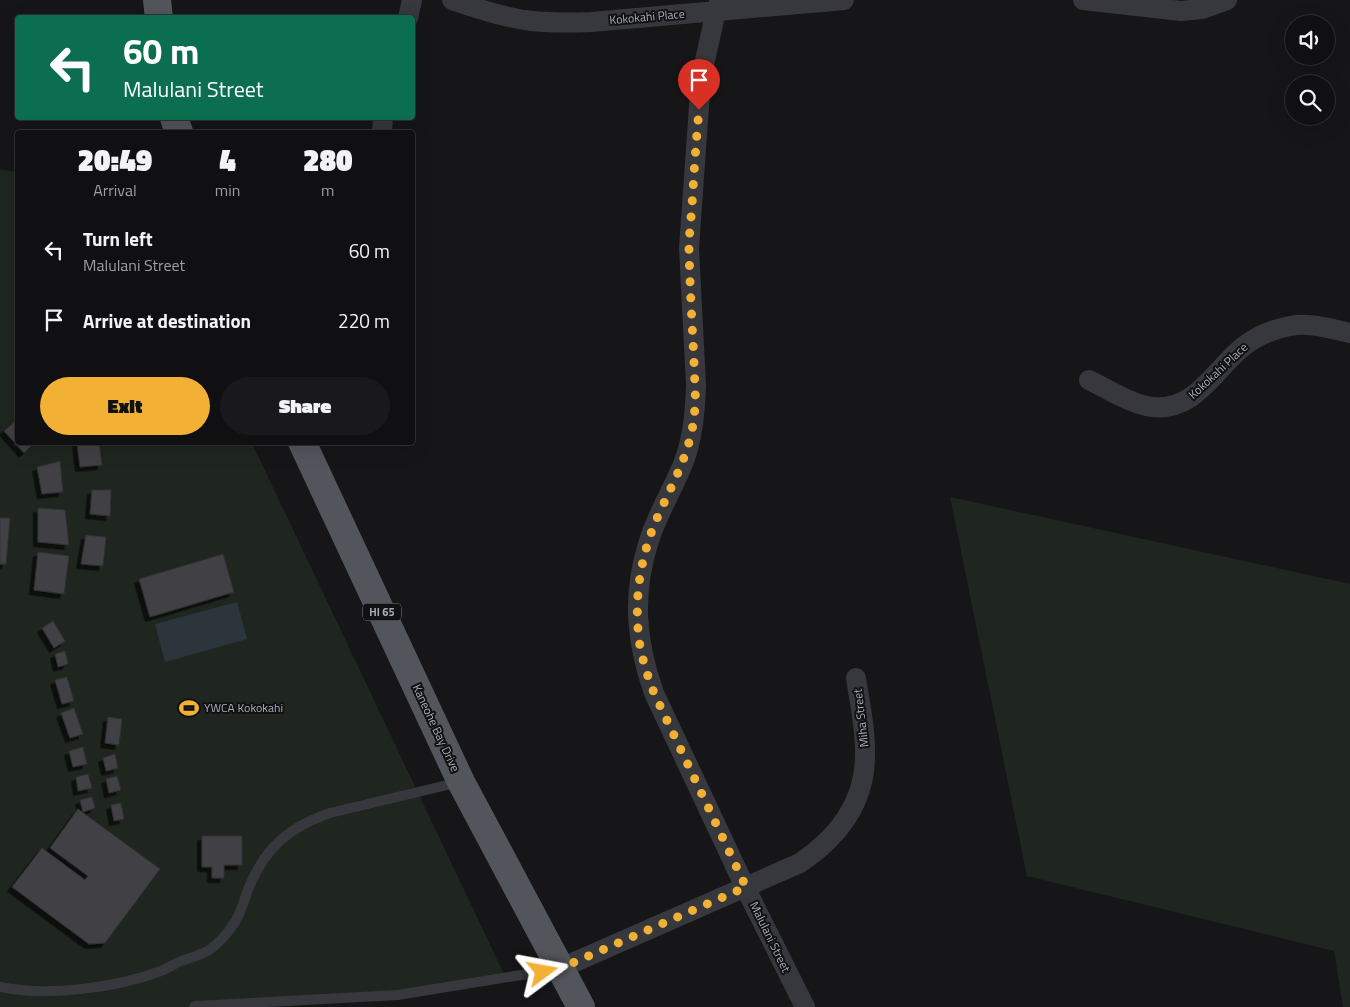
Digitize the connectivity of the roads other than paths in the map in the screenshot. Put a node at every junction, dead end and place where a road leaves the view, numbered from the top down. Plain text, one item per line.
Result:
1 (157, 0) edge
2 (412, 0) edge
3 (452, 0) edge
4 (844, 0) edge
5 (1083, 0) edge
6 (1227, 0) edge
7 (718, 6) edge
8 (159, 15) edge
9 (409, 15) edge
10 (1350, 333) edge
11 (1089, 380) dead end
12 (303, 445) edge
13 (856, 678) dead end
14 (462, 782) junction
15 (746, 887) junction
16 (561, 968) junction
17 (0, 987) edge
18 (194, 1007) edge
19 (581, 1007) edge
20 (805, 1007) edge

1 - 8 main road
2 - 9 street
3 - 7 street, Kokokahi Place
4 - 7 street, Kokokahi Place
5 - 6 street
7 - 15 street, Malulani Street
10 - 11 street, Kokokahi Place
12 - 14 main road, Kaneohe Bay Drive / HI 65
13 - 15 street, Miha Street
14 - 16 main road, Kaneohe Bay Drive / HI 65
14 - 17 lane
15 - 16 street, Miha Street
15 - 20 street, Malulani Street
16 - 18 lane
16 - 19 main road, Kaneohe Bay Drive / HI 65

